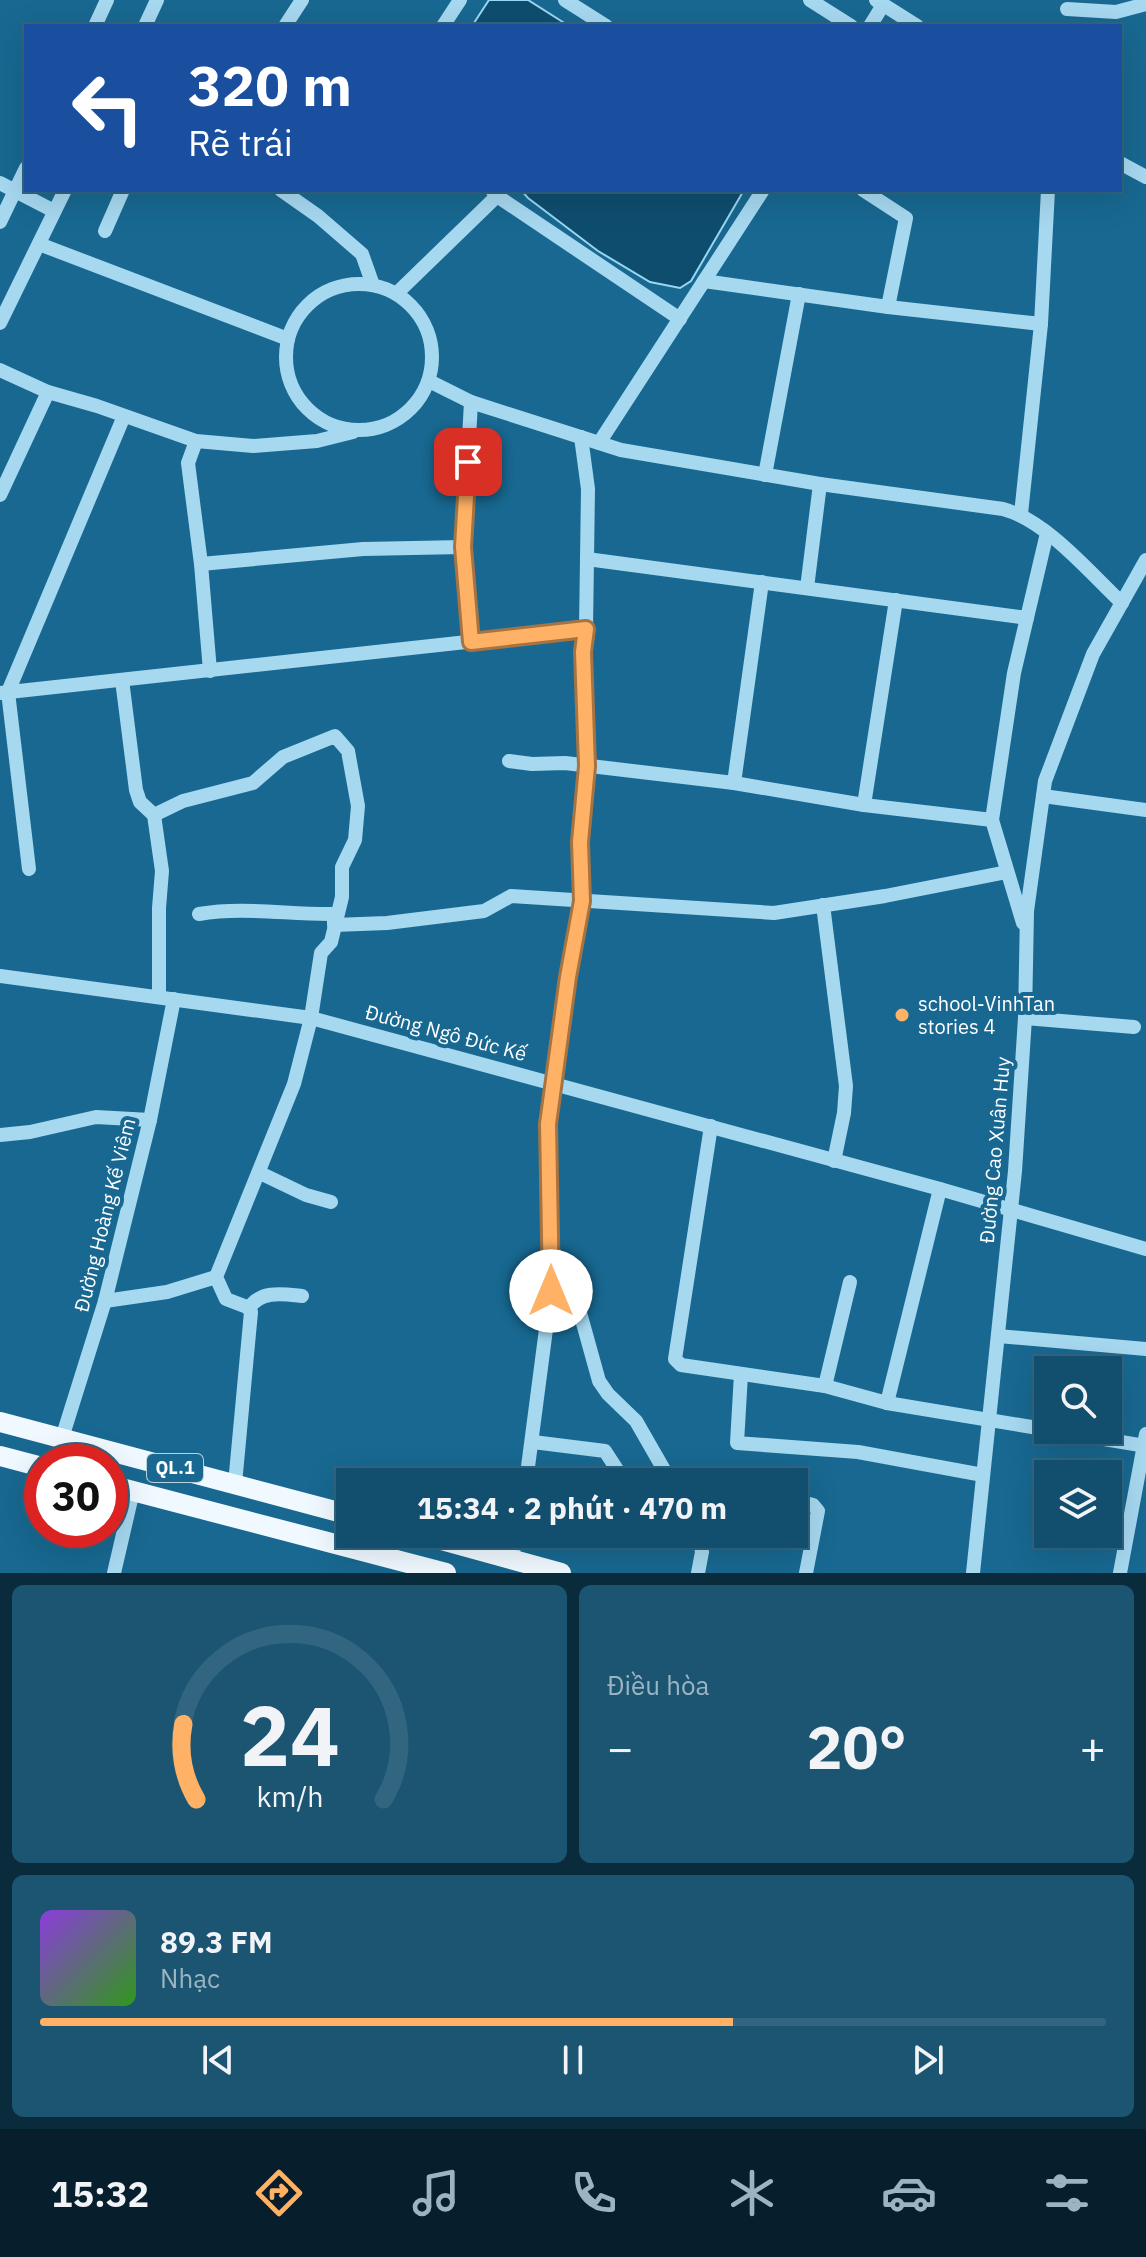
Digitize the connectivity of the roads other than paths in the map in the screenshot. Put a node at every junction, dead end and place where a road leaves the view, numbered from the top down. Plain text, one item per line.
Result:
1 (107, 0) edge
2 (157, 0) edge
3 (302, 0) edge
4 (460, 0) edge
5 (565, 0) edge
6 (810, 0) edge
7 (879, 2) edge
8 (1067, 4) edge
9 (1146, 4) edge
10 (96, 24) edge
11 (146, 24) edge
12 (286, 24) edge
13 (444, 24) edge
14 (603, 24) edge
15 (848, 24) edge
16 (871, 24) edge
17 (914, 24) edge
18 (1065, 24) edge
19 (1122, 164) edge
20 (24, 172) edge
21 (1146, 177) edge
22 (0, 183) edge
23 (15, 190) junction
24 (64, 192) edge
25 (122, 192) edge
26 (284, 192) edge
27 (762, 192) edge
28 (866, 192) edge
29 (1048, 192) edge
30 (495, 193) edge
31 (54, 211) junction
32 (0, 222) edge
33 (105, 231) dead end
34 (39, 244) junction
35 (704, 281) junction
36 (373, 285) junction
37 (396, 294) junction
38 (799, 294) junction
39 (888, 307) junction
40 (680, 319) junction
41 (0, 323) edge
42 (1041, 324) junction
43 (288, 339) junction
44 (0, 370) edge
45 (429, 381) junction
46 (48, 392) junction
47 (471, 402) junction
48 (124, 416) junction
49 (357, 431) junction
50 (581, 437) junction
51 (196, 441) junction
52 (599, 443) junction
53 (765, 475) junction
54 (820, 484) junction
55 (0, 495) edge
56 (1021, 514) junction
57 (1047, 533) junction
58 (463, 547) junction
59 (587, 559) junction
60 (1146, 560) edge
61 (201, 564) junction
62 (762, 582) junction
63 (807, 588) junction
64 (896, 600) junction
65 (1122, 603) junction
66 (1027, 618) junction
67 (586, 629) junction
68 (471, 642) junction
69 (210, 671) junction
70 (122, 680) junction
71 (4, 692) edge
72 (509, 761) dead end
73 (587, 766) junction
74 (734, 783) junction
75 (1043, 796) junction
76 (864, 805) junction
77 (1146, 810) edge
78 (154, 815) junction
79 (992, 820) junction
80 (29, 869) dead end
81 (1007, 872) junction
82 (582, 901) junction
83 (823, 905) junction
84 (199, 914) dead end
85 (334, 925) junction
86 (1026, 935) junction
87 (0, 976) edge
88 (167, 998) junction
89 (311, 1018) junction
90 (1025, 1018) junction
91 (1134, 1027) dead end
92 (553, 1083) junction
93 (150, 1120) junction
94 (711, 1126) junction
95 (0, 1135) edge
96 (834, 1161) junction
97 (260, 1173) junction
98 (940, 1189) junction
99 (331, 1202) dead end
100 (1011, 1209) junction
101 (552, 1247) junction
102 (1146, 1249) edge
103 (216, 1277) junction
104 (850, 1282) dead end
105 (302, 1296) dead end
106 (105, 1301) junction
107 (249, 1308) junction
108 (998, 1336) junction
109 (1146, 1349) edge
110 (741, 1374) junction
111 (825, 1386) junction
112 (887, 1403) junction
113 (0, 1422) edge
114 (989, 1422) junction
115 (21, 1427) junction
116 (62, 1438) junction
117 (533, 1442) junction
118 (1145, 1442) edge
119 (6, 1458) edge
120 (528, 1468) edge
121 (616, 1468) edge
122 (663, 1468) edge
123 (983, 1475) junction
124 (235, 1484) junction
125 (128, 1490) edge
126 (133, 1491) junction
127 (808, 1504) edge
128 (336, 1511) edge
129 (227, 1516) junction
130 (459, 1548) edge
131 (701, 1548) edge
132 (510, 1566) edge
133 (114, 1573) edge
134 (446, 1573) edge
135 (561, 1573) edge
136 (698, 1573) edge
137 (806, 1573) edge
138 (973, 1573) edge
139 (1120, 1573) edge

1 - 10 street
2 - 11 street
3 - 12 street
4 - 13 street
5 - 14 street
6 - 15 street
7 - 16 street
7 - 17 street
8 - 9 street
8 - 18 street
19 - 21 street
20 - 23 street
22 - 23 street
23 - 31 street
23 - 32 street
24 - 31 street
25 - 33 street
26 - 36 street
27 - 35 street
28 - 39 street
29 - 42 street
30 - 37 street
30 - 40 street
31 - 34 street
34 - 41 street
34 - 43 street
35 - 38 street
35 - 40 street
36 - 37 street
36 - 43 street
37 - 45 street
38 - 39 street
38 - 53 street
39 - 42 street
40 - 52 street
42 - 56 street
43 - 49 street
44 - 46 street
45 - 47 street
45 - 49 street
46 - 48 street
46 - 55 street
47 - 50 street
47 - 58 street
48 - 51 street
48 - 71 street
49 - 51 street
50 - 52 street
50 - 59 street
51 - 61 street
52 - 53 street
53 - 54 street
54 - 56 street
54 - 63 street
56 - 57 street
57 - 65 street
57 - 66 street
58 - 61 street
58 - 68 street
59 - 62 street
59 - 67 street
60 - 65 street, Đường Cao Xuân Huy
61 - 69 street
62 - 63 street
62 - 74 street
63 - 64 street
64 - 66 street
64 - 76 street
65 - 75 street, Đường Cao Xuân Huy
66 - 79 street
67 - 68 street
67 - 73 street
68 - 69 street
69 - 70 street
70 - 71 street
70 - 78 street
71 - 80 street
72 - 73 street
73 - 74 street
73 - 82 street
74 - 76 street
75 - 77 street
75 - 86 street, Đường Cao Xuân Huy
76 - 79 street
78 - 85 street
78 - 88 street, Đường Hoàng Kế Viêm
79 - 81 street
81 - 83 street
81 - 86 street
82 - 83 street
82 - 85 street
82 - 92 street
83 - 96 street
84 - 85 street
85 - 89 street
86 - 90 street, Đường Cao Xuân Huy
87 - 88 street, Đường Ngô Đức Kế
88 - 89 street, Đường Ngô Đức Kế
88 - 93 street, Đường Hoàng Kế Viêm
89 - 92 street, Đường Ngô Đức Kế
89 - 97 street
90 - 91 street
90 - 100 street, Đường Cao Xuân Huy
92 - 94 street, Đường Ngô Đức Kế
92 - 101 street
93 - 95 street
93 - 106 street, Đường Hoàng Kế Viêm
94 - 96 street, Đường Ngô Đức Kế
94 - 110 street
96 - 98 street, Đường Ngô Đức Kế
97 - 99 street
97 - 103 street
98 - 100 street, Đường Ngô Đức Kế
98 - 112 street
100 - 102 street, Đường Ngô Đức Kế
100 - 108 street, Đường Cao Xuân Huy
101 - 117 street
101 - 122 street
103 - 106 street
103 - 107 street
104 - 111 street
105 - 107 street
106 - 116 street, Đường Hoàng Kế Viêm
107 - 124 street
108 - 109 street
108 - 114 street, Đường Cao Xuân Huy
110 - 111 street
110 - 123 street
111 - 112 street
112 - 114 street
113 - 115 main road, QL.1
114 - 118 street
114 - 123 street, Đường Cao Xuân Huy
115 - 116 main road, QL.1
115 - 119 main road
116 - 124 main road, QL.1
117 - 120 street
117 - 121 street
118 - 139 street
123 - 138 street, Đường Cao Xuân Huy
124 - 128 main road, QL.1
124 - 129 main road
125 - 126 main road, QL.1
126 - 129 main road, QL.1
126 - 133 street
127 - 137 street
129 - 134 main road, QL.1
130 - 132 main road
131 - 136 street
132 - 135 main road

